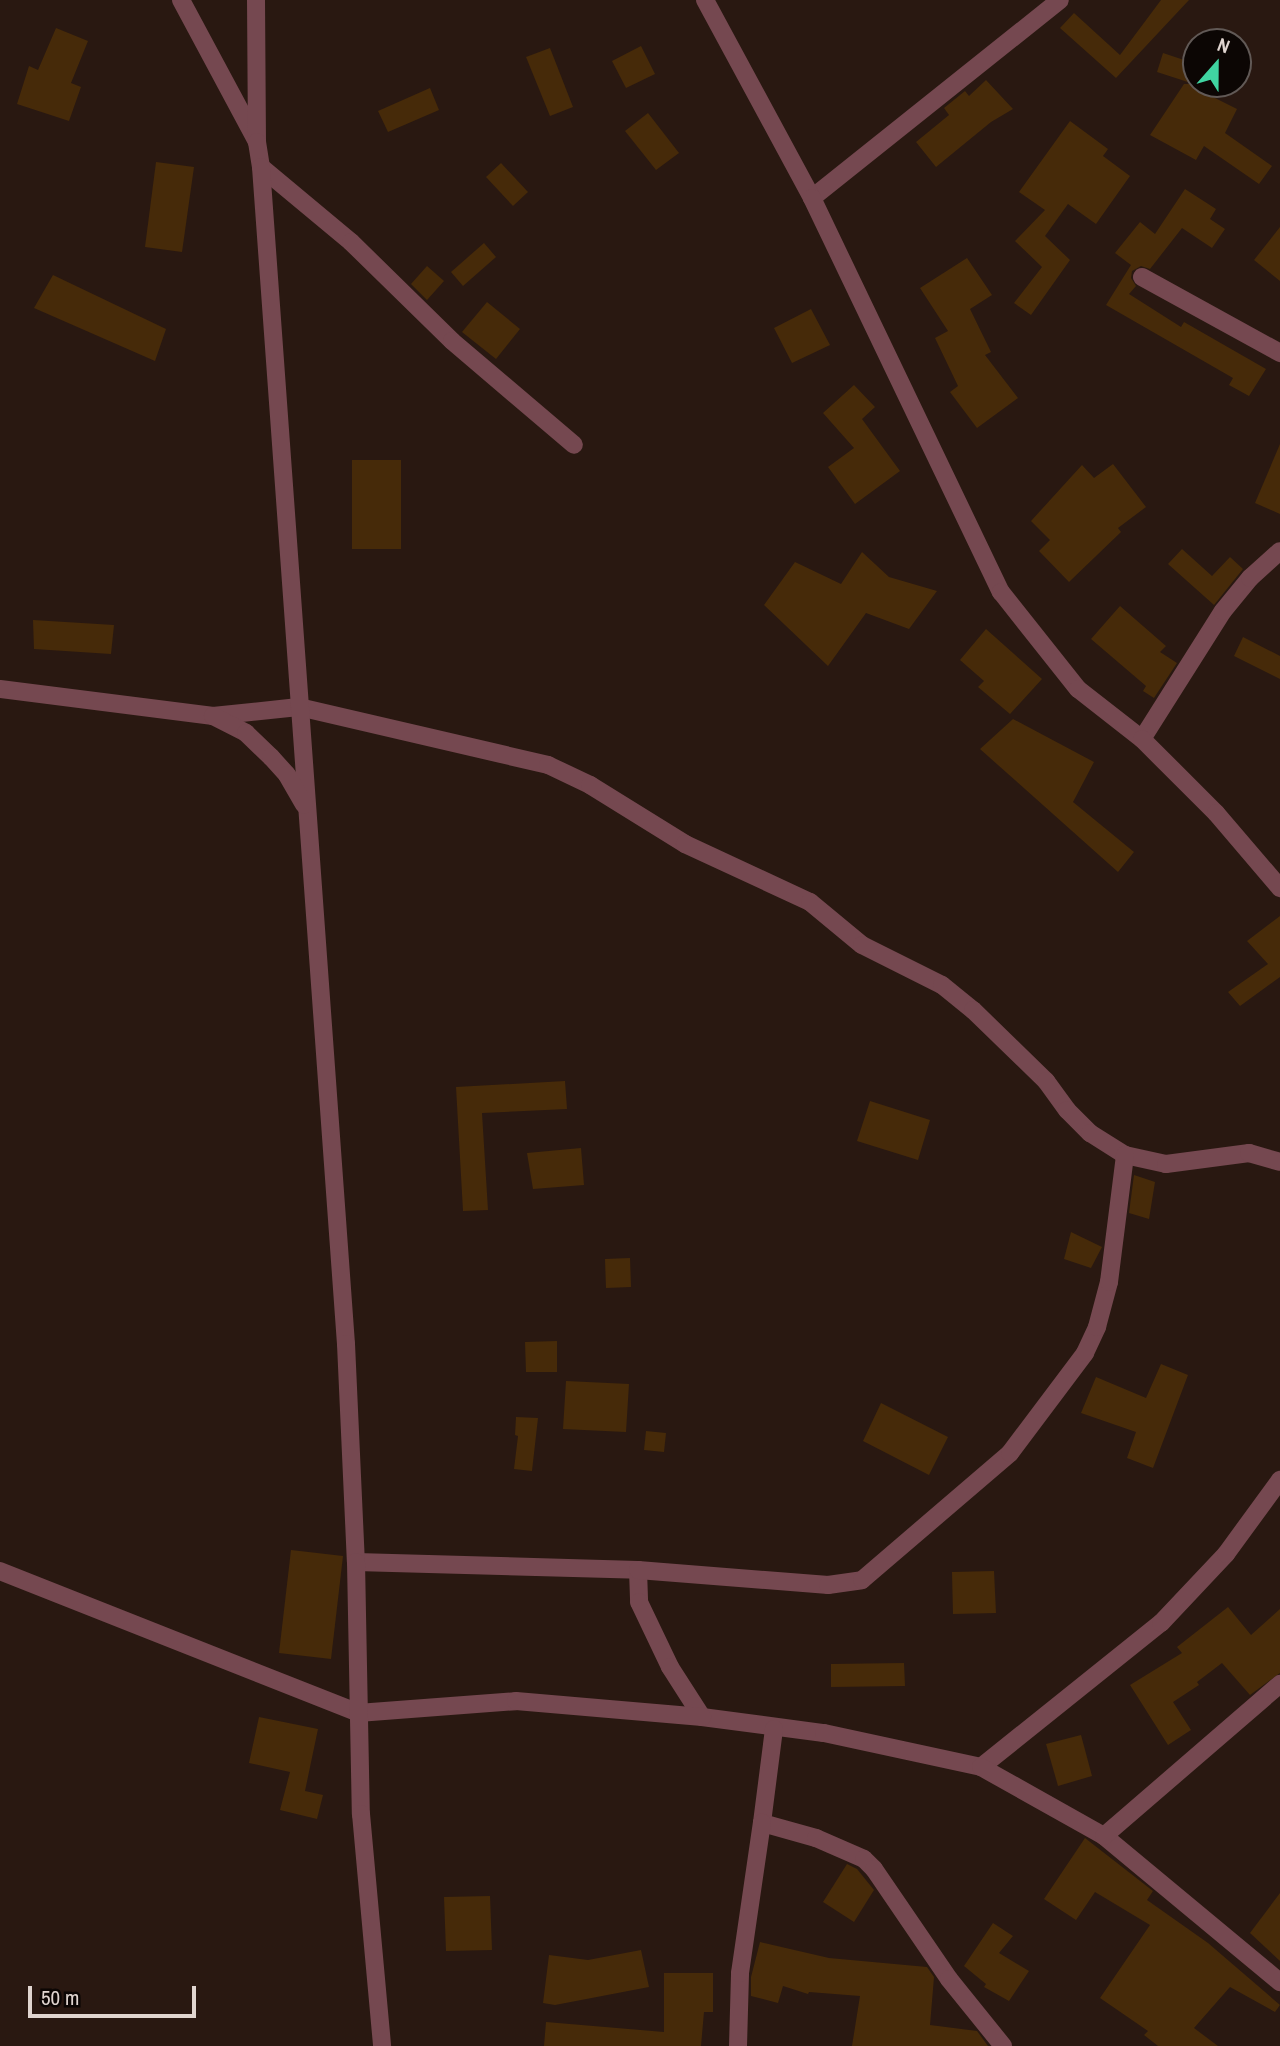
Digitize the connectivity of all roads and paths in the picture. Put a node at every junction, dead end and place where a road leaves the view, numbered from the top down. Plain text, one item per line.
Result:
1 (181, 0) edge
2 (256, 0) edge
3 (705, 0) edge
4 (1060, 0) edge
5 (257, 142) junction
6 (261, 167) junction
7 (812, 198) junction
8 (1142, 277) dead end
9 (1280, 353) edge
10 (575, 445) dead end
11 (1280, 551) edge
12 (3, 695) edge
13 (299, 707) junction
14 (213, 716) junction
15 (1142, 739) junction
16 (306, 809) junction
17 (1280, 888) edge
18 (1125, 1155) junction
19 (1280, 1163) edge
20 (1280, 1480) edge
21 (356, 1562) junction
22 (638, 1570) junction
23 (0, 1571) edge
24 (1280, 1684) edge
25 (358, 1713) junction
26 (702, 1717) junction
27 (774, 1729) junction
28 (981, 1767) junction
29 (762, 1823) junction
30 (1104, 1836) junction
31 (1280, 1982) edge
32 (382, 2046) edge
33 (738, 2046) edge
34 (1003, 2046) edge

1 - 5 street
2 - 5 street
3 - 7 street
4 - 7 street
5 - 6 street
6 - 10 street
6 - 13 street
7 - 15 street
8 - 9 street
11 - 15 street
12 - 14 street
13 - 14 street
13 - 16 street
13 - 18 street
14 - 16 street
15 - 17 street
16 - 21 street
18 - 19 street
18 - 22 street
20 - 28 street
21 - 22 street
21 - 25 street
22 - 26 street
23 - 25 street
24 - 30 street
25 - 26 street
25 - 32 street
26 - 27 street
27 - 28 street
27 - 29 street
28 - 30 street
29 - 33 street
29 - 34 street
30 - 31 street

